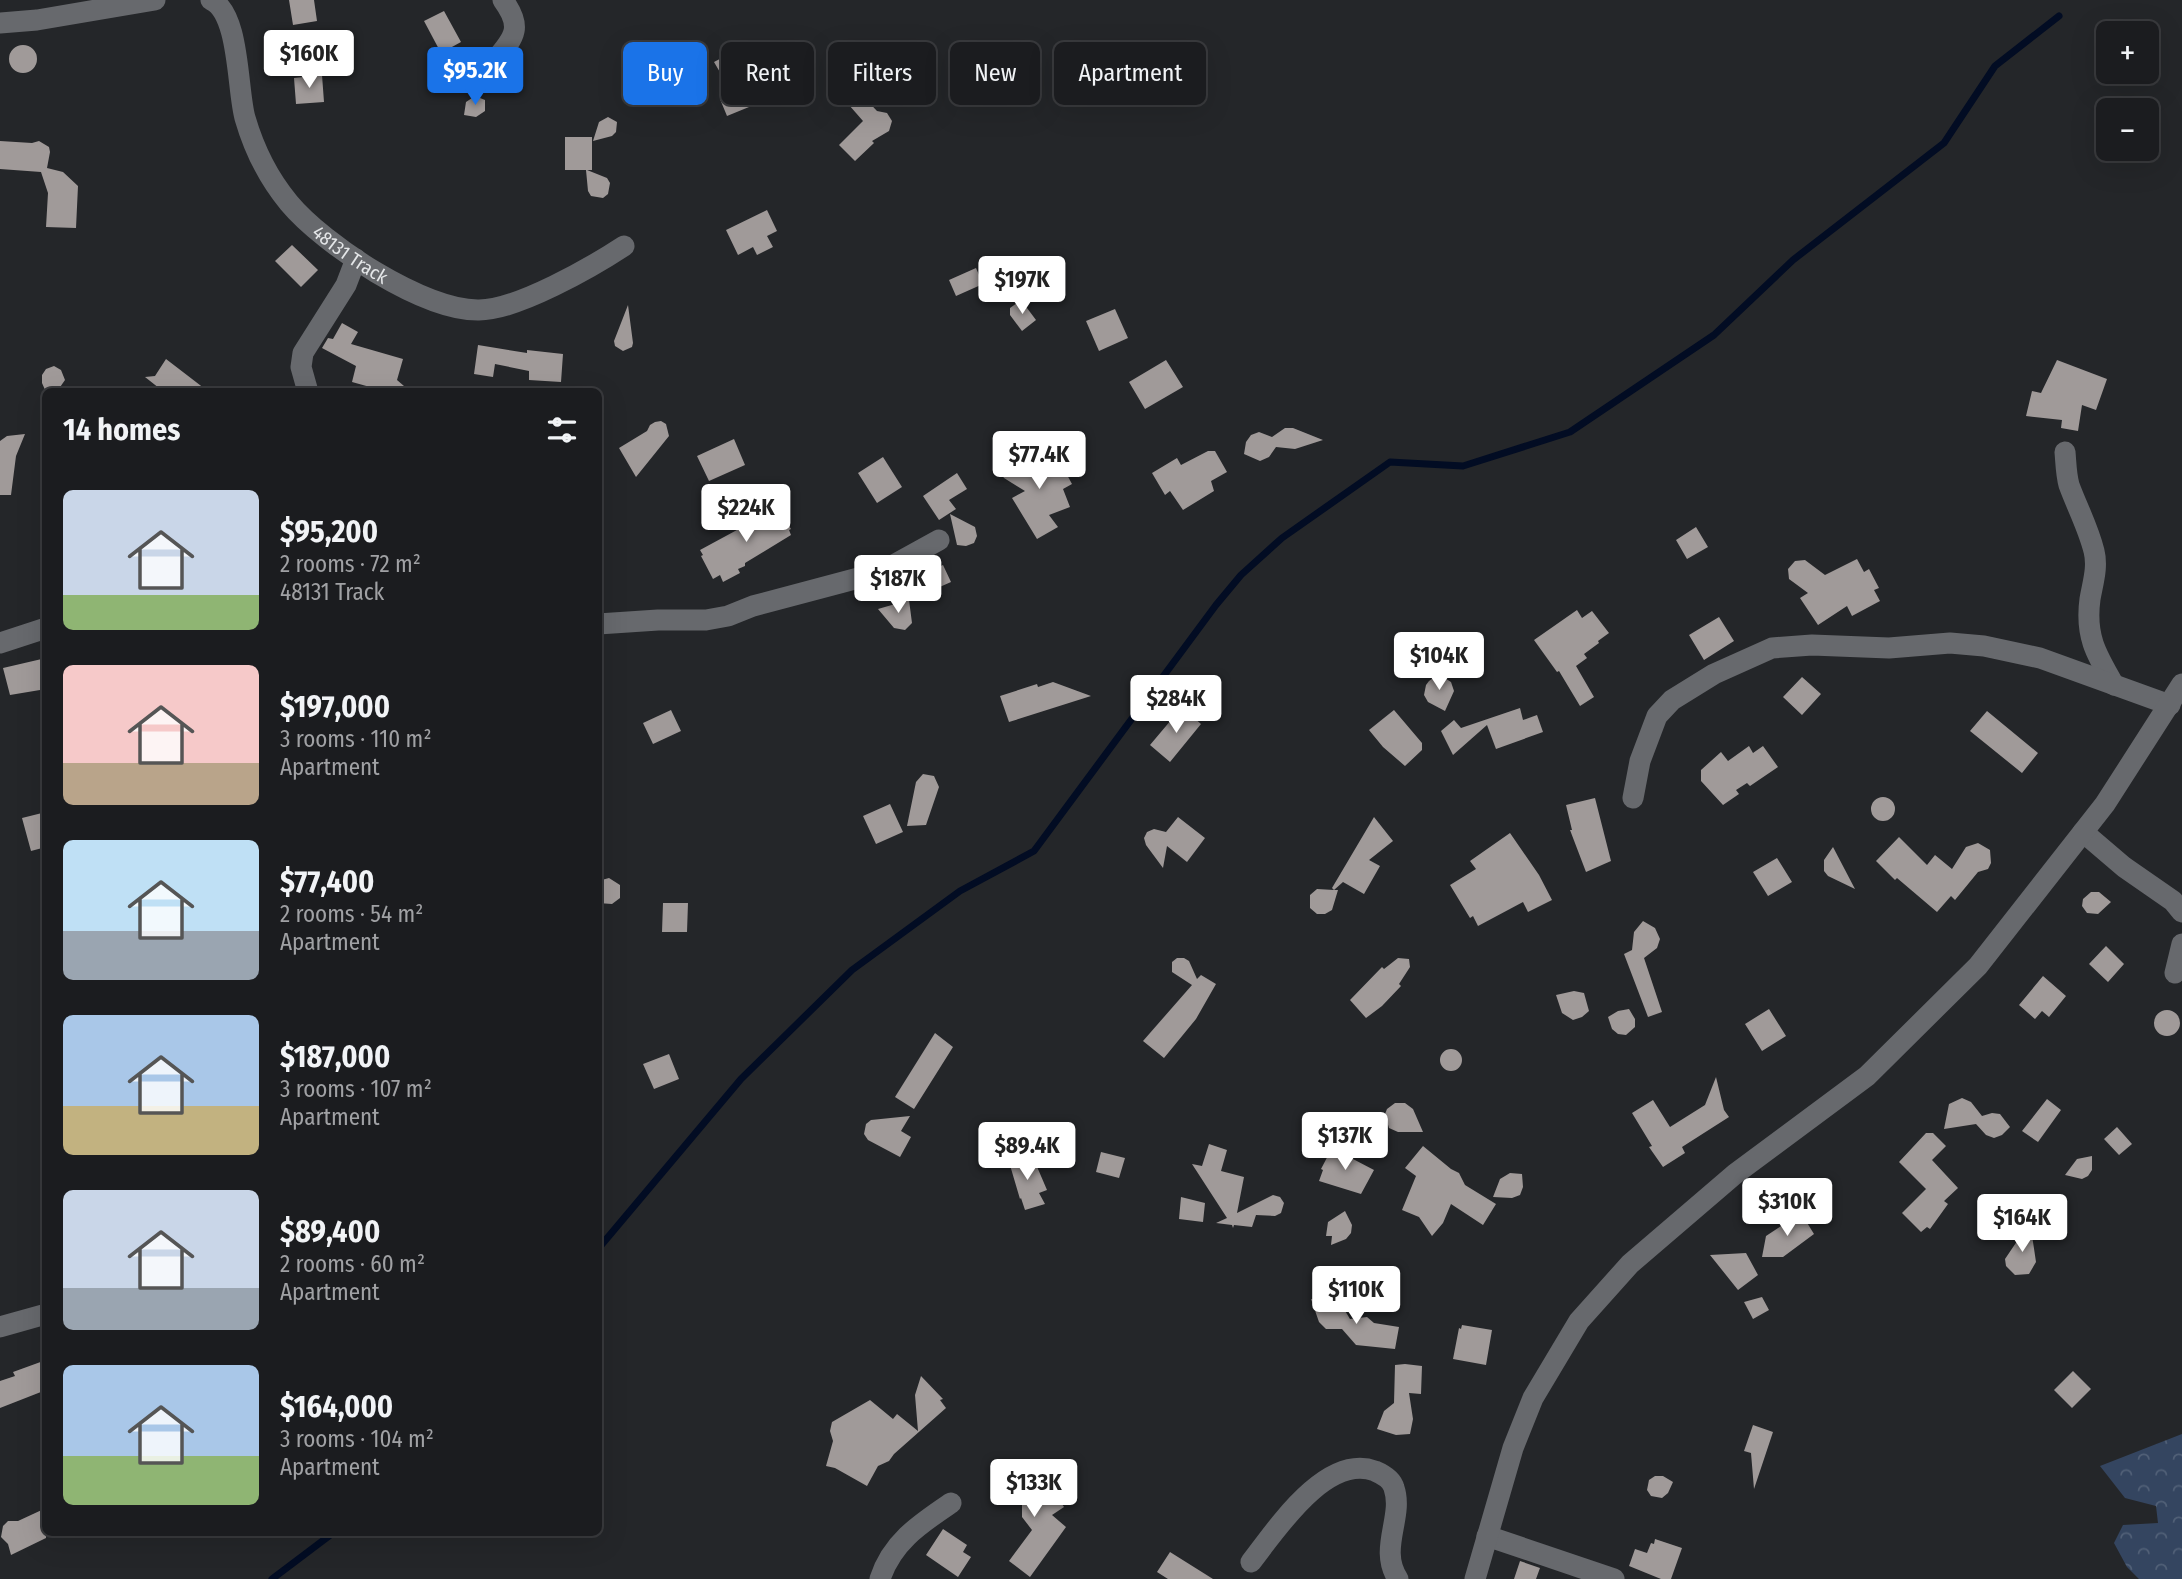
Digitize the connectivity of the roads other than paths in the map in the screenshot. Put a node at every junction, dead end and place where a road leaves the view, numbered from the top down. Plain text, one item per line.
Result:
1 (155, 0) edge
2 (211, 0) edge
3 (503, 0) edge
4 (0, 23) edge
5 (496, 59) dead end
6 (624, 246) dead end
7 (356, 259) junction
8 (307, 388) edge
9 (2065, 452) dead end
10 (939, 540) dead end
11 (602, 624) edge
12 (42, 629) edge
13 (0, 643) edge
14 (2182, 684) edge
15 (2114, 685) junction
16 (2170, 705) junction
17 (1633, 798) dead end
18 (2083, 832) junction
19 (2182, 912) edge
20 (2182, 944) edge
21 (2175, 972) dead end
22 (42, 1315) edge
23 (0, 1327) edge
24 (951, 1503) dead end
25 (1486, 1536) junction
26 (1251, 1562) dead end
27 (880, 1579) edge
28 (1398, 1579) edge
29 (1475, 1579) edge
30 (1614, 1579) edge

1 - 4 street
2 - 7 street, 48131 Track
3 - 5 street
6 - 7 street, 48131 Track
7 - 8 street
9 - 15 street
10 - 11 street
12 - 13 street
14 - 16 street
15 - 16 street
15 - 17 street
16 - 18 street
18 - 19 street
18 - 25 street
20 - 21 street
22 - 23 street
24 - 27 street
25 - 29 street
25 - 30 street
26 - 28 street

